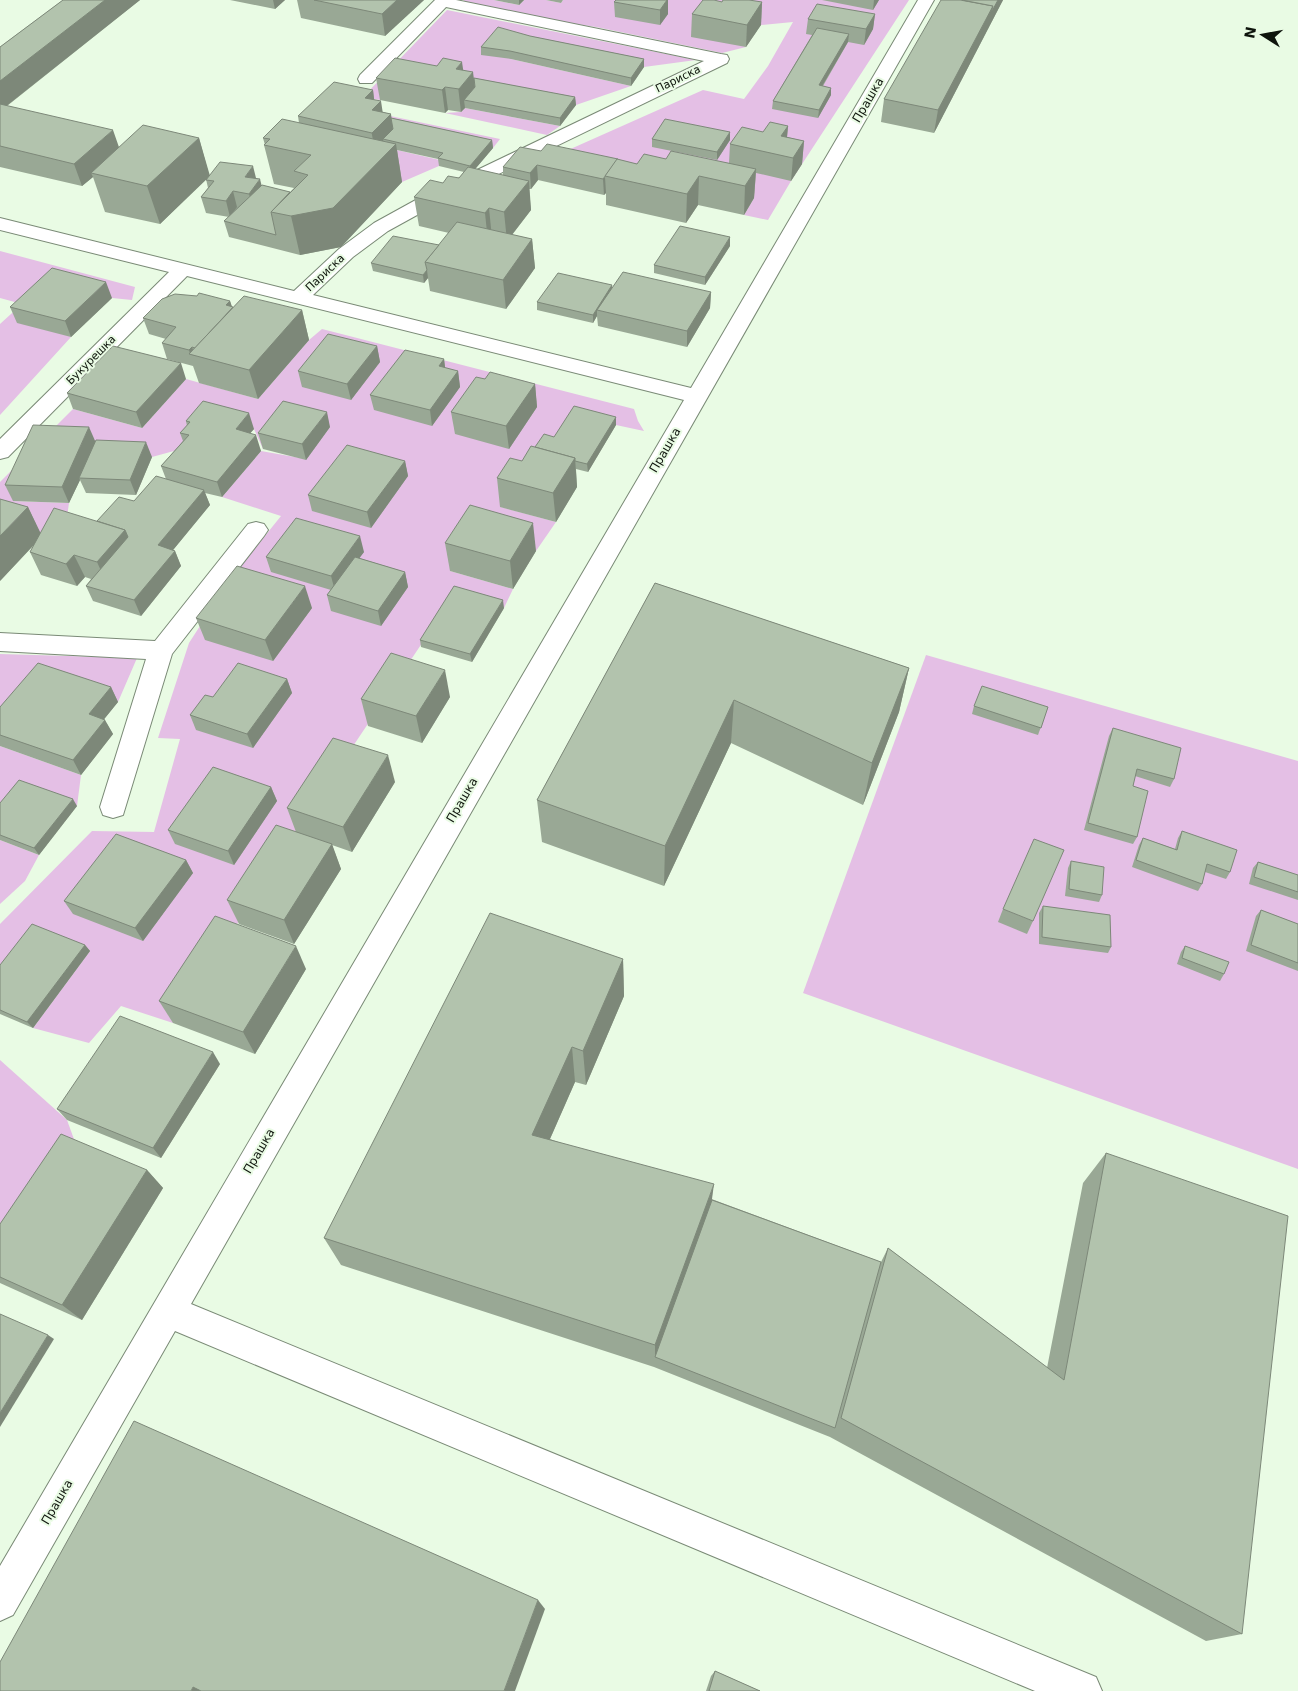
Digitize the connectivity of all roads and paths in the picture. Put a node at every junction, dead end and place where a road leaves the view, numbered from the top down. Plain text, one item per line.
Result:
1 (926, 0) edge
2 (366, 79) dead end
3 (0, 224) edge
4 (183, 269) junction
5 (299, 297) junction
6 (696, 396) junction
7 (0, 452) edge
8 (256, 530) dead end
9 (0, 642) edge
10 (161, 651) junction
11 (113, 807) dead end
12 (167, 1312) junction
13 (0, 1602) edge
14 (1082, 1691) edge

1 - 6 street, Прашка
2 - 5 street, Париска
3 - 4 street, Париска
4 - 5 street, Париска
4 - 7 street, Букурешка
5 - 6 street, Париска
6 - 12 street, Прашка
8 - 10 street
9 - 10 street
10 - 11 street
12 - 13 street, Прашка
12 - 14 street

